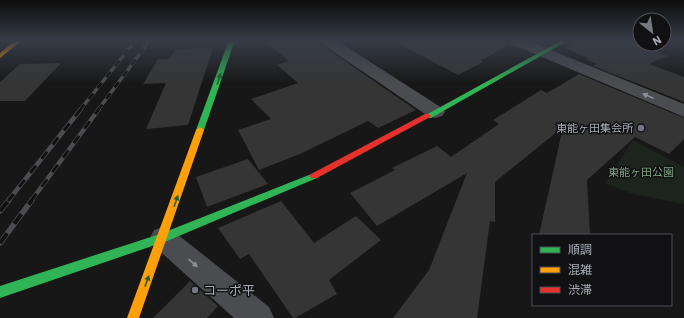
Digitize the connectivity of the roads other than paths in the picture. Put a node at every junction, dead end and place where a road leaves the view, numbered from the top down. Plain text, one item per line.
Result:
1 (227, 55) edge
2 (348, 55) edge
3 (538, 55) edge
4 (550, 55) edge
5 (684, 111) edge
6 (435, 112) junction
7 (163, 238) junction
8 (0, 292) edge
9 (133, 318) edge
10 (258, 318) edge

7 -> 1 main road
2 - 6 street
3 - 6 main road
5 -> 4 street
6 - 7 main road
7 - 8 main road
9 -> 7 main road
7 -> 10 street

